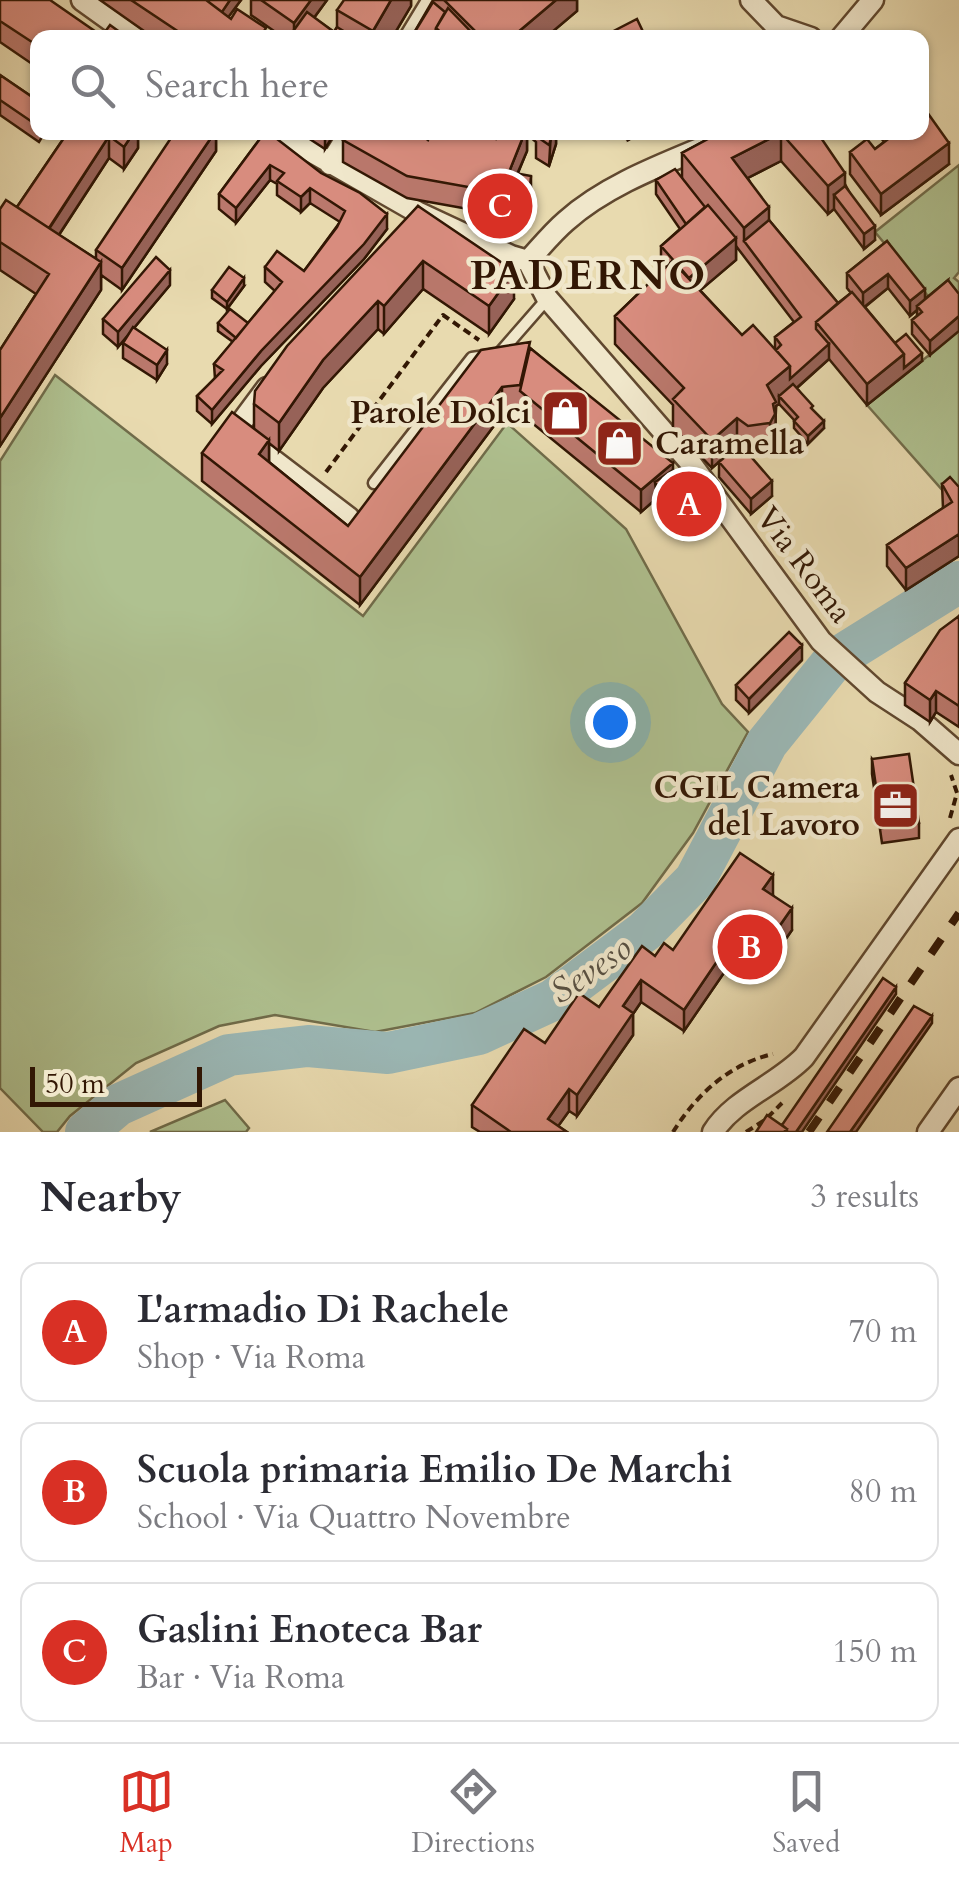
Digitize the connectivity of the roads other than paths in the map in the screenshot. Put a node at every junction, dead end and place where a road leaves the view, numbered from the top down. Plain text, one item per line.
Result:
1 (82, 0) edge
2 (432, 0) edge
3 (751, 0) edge
4 (873, 0) edge
5 (124, 30) edge
6 (415, 30) edge
7 (776, 30) edge
8 (848, 30) edge
9 (290, 140) edge
10 (345, 140) edge
11 (722, 140) edge
12 (330, 164) junction
13 (528, 261) junction
14 (547, 298) junction
15 (282, 369) edge
16 (374, 483) dead end
17 (349, 518) edge
18 (953, 761) edge
19 (952, 833) edge
20 (959, 1088) edge
21 (712, 1132) edge
22 (928, 1132) edge

1 - 5 street
2 - 6 street
3 - 7 street
4 - 8 street
9 - 12 street
10 - 12 street
11 - 13 street
12 - 13 street
13 - 14 street, Via Roma
14 - 16 lane
14 - 18 street, Via Roma
15 - 17 street
19 - 21 street
20 - 22 street

